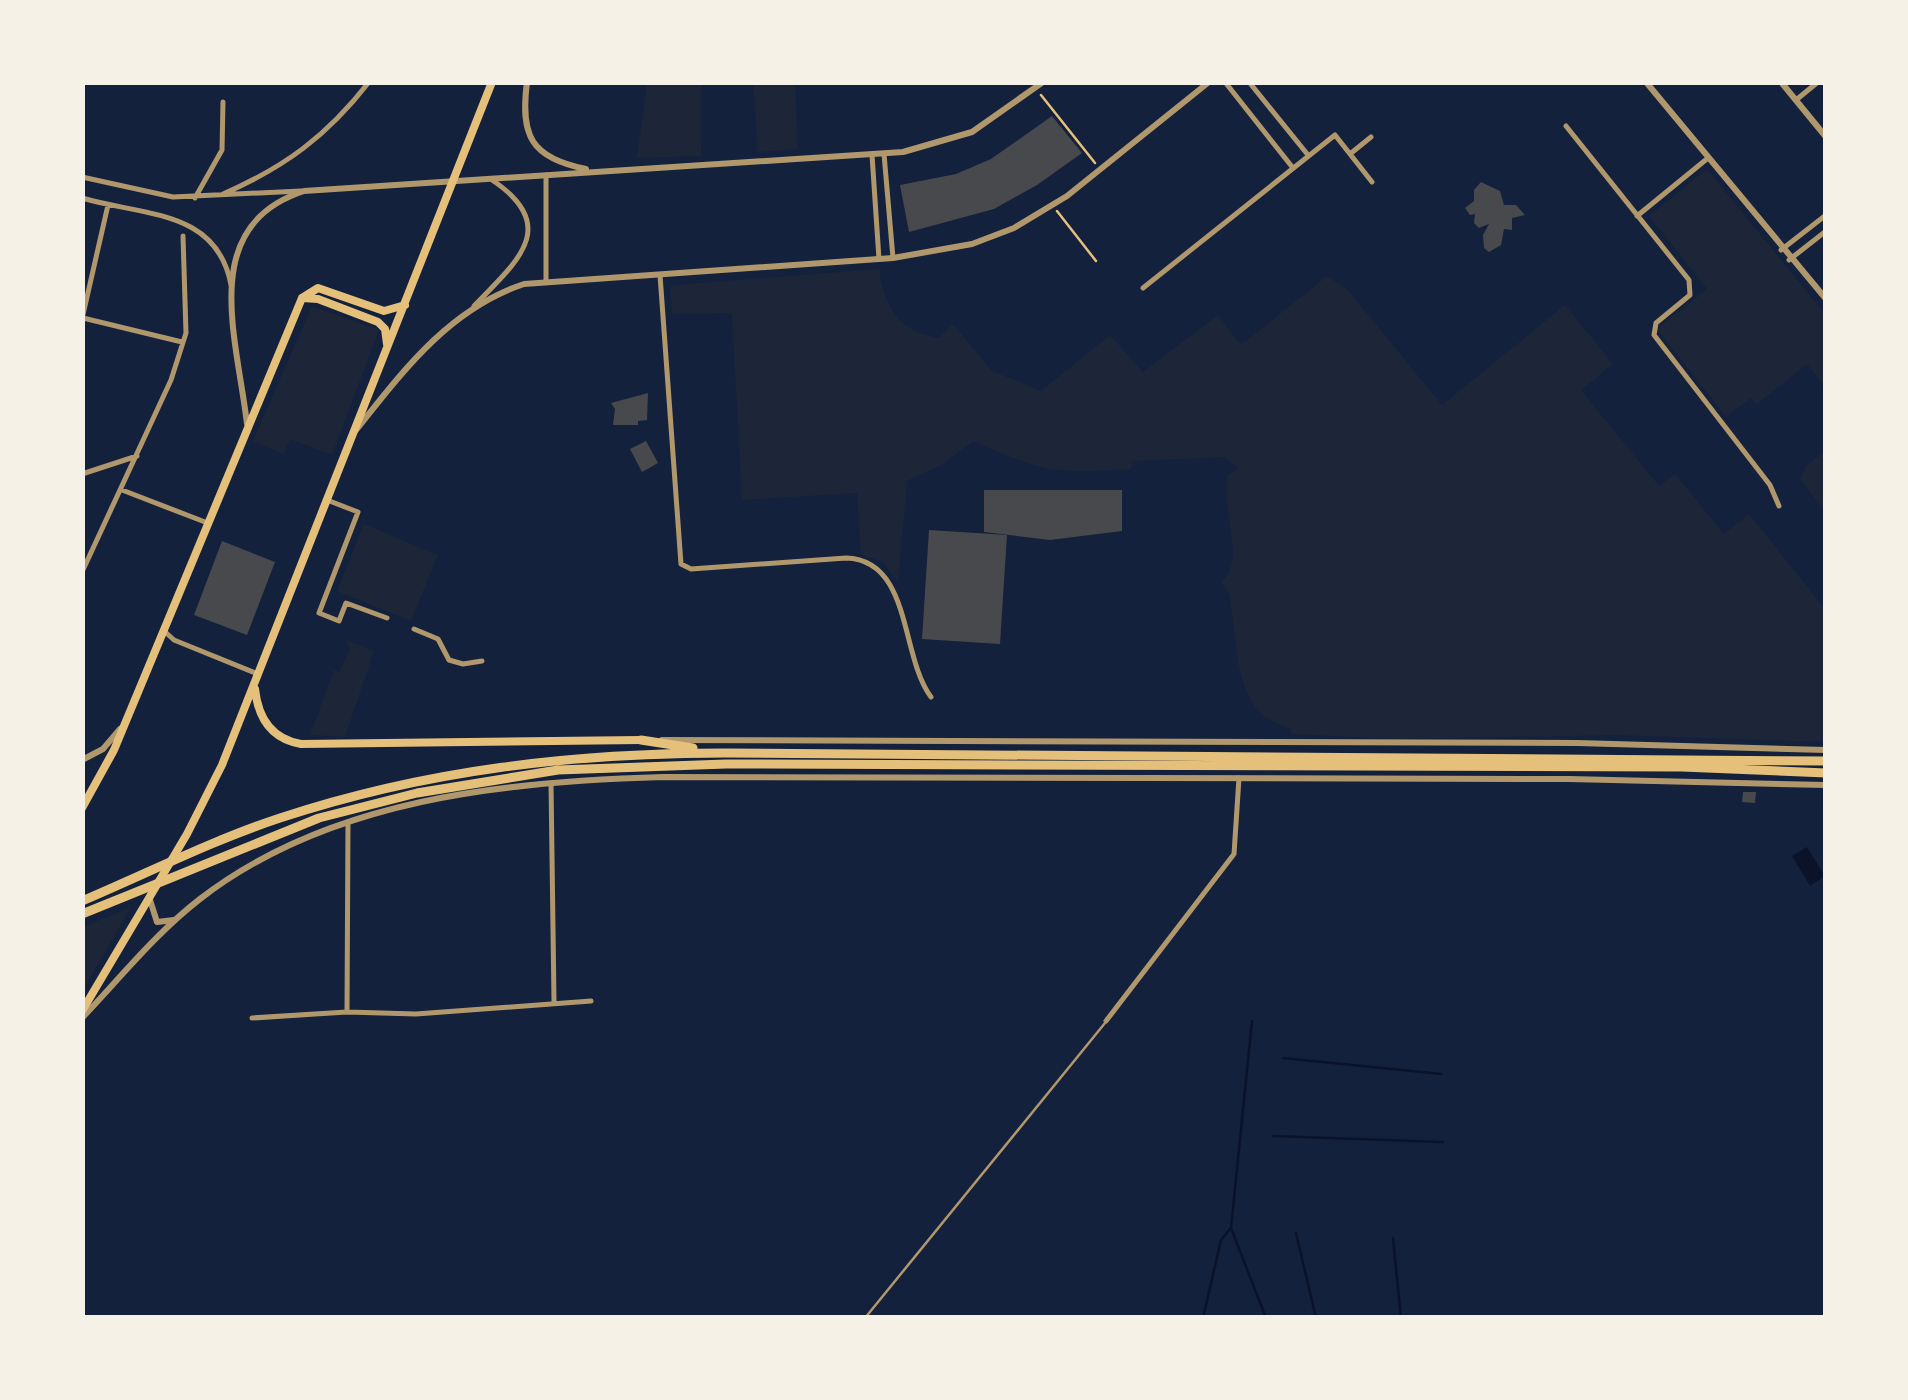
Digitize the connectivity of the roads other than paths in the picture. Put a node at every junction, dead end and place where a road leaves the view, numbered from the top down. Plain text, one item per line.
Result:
1 (369, 82) edge
2 (492, 82) edge
3 (527, 82) edge
4 (1209, 82) edge
5 (1225, 82) edge
6 (1248, 82) edge
7 (1646, 82) edge
8 (1782, 82) edge
9 (1818, 82) edge
10 (1040, 86) edge
11 (1796, 100) junction
12 (223, 102) dead end
13 (1566, 126) dead end
14 (1826, 137) edge
15 (1371, 138) dead end
16 (884, 154) junction
17 (1350, 154) junction
18 (872, 155) junction
19 (1308, 156) junction
20 (1708, 158) junction
21 (1292, 168) junction
22 (597, 171) junction
23 (546, 175) junction
24 (82, 177) edge
25 (491, 179) junction
26 (1372, 182) dead end
27 (304, 191) junction
28 (219, 196) junction
29 (82, 198) edge
30 (195, 198) junction
31 (108, 205) junction
32 (1826, 215) edge
33 (1638, 216) junction
34 (1826, 231) edge
35 (183, 236) dead end
36 (1781, 250) junction
37 (893, 258) junction
38 (879, 259) junction
39 (1789, 260) junction
40 (660, 274) junction
41 (546, 283) junction
42 (1143, 288) dead end
43 (233, 296) junction
44 (302, 298) junction
45 (1826, 299) edge
46 (405, 304) junction
47 (474, 306) junction
48 (83, 319) edge
49 (183, 342) junction
50 (386, 353) junction
51 (246, 424) junction
52 (352, 435) junction
53 (137, 456) junction
54 (82, 474) edge
55 (122, 490) junction
56 (327, 500) junction
57 (1779, 506) dead end
58 (206, 522) junction
59 (82, 572) edge
60 (387, 618) dead end
61 (414, 629) dead end
62 (163, 630) junction
63 (482, 661) dead end
64 (258, 674) junction
65 (254, 684) junction
66 (931, 697) dead end
67 (126, 720) junction
68 (642, 740) junction
69 (1826, 750) edge
70 (725, 752) junction
71 (82, 760) edge
72 (1826, 760) edge
73 (1826, 773) edge
74 (1239, 778) junction
75 (551, 783) junction
76 (1826, 785) edge
77 (82, 808) edge
78 (348, 822) junction
79 (150, 897) junction
80 (82, 901) edge
81 (82, 914) edge
82 (179, 917) junction
83 (554, 1001) junction
84 (591, 1001) dead end
85 (348, 1012) junction
86 (82, 1014) edge
87 (252, 1018) dead end
88 (1106, 1022) joint
89 (865, 1318) edge

1 - 28 street
2 - 46 main road
3 - 22 street
4 - 37 street
5 - 21 street
6 - 19 street
7 - 20 street
8 - 11 street
9 - 11 street
10 - 16 street
11 - 14 street
12 - 30 street
13 - 33 street
15 - 17 street
16 - 18 street
16 - 37 street
17 - 19 street
17 - 26 street
18 - 22 street
18 - 38 street
19 - 21 street
20 - 33 street
20 - 36 street
21 - 42 street
22 - 23 street
23 - 25 street
23 - 41 street
24 - 30 street
25 - 27 street
25 - 47 street
27 - 28 street
27 - 43 street
28 - 30 street
29 - 31 street
31 - 43 street
31 - 48 street
32 - 36 street
33 - 57 street
34 - 39 street
35 - 49 street
36 - 39 street
37 - 38 street
38 - 40 street
39 - 45 street
40 - 41 street
40 - 66 street
41 - 47 street
43 - 51 street
44 - 46 main road
44 - 50 main road
44 - 51 main road
46 - 50 main road
47 - 52 street
48 - 49 street
49 - 53 street
50 - 52 main road
51 - 58 main road
52 - 56 main road
53 - 54 street
53 - 55 street
55 - 58 street
55 - 59 street
56 - 60 street
56 - 64 main road
58 - 62 main road
61 - 63 street
62 - 64 street
62 - 67 main road
64 - 65 main road
65 - 68 main road
65 - 79 main road
67 - 71 street
67 - 77 main road
68 - 69 street
68 - 70 highway
70 - 72 highway
70 - 80 highway
73 - 81 highway
74 - 75 street
74 - 76 street
74 - 88 street
75 - 78 street
75 - 83 street
78 - 82 street
78 - 85 street
79 - 82 street
79 - 86 main road
82 - 86 street
83 - 84 street
83 - 85 street
85 - 87 street
88 - 89 lane

